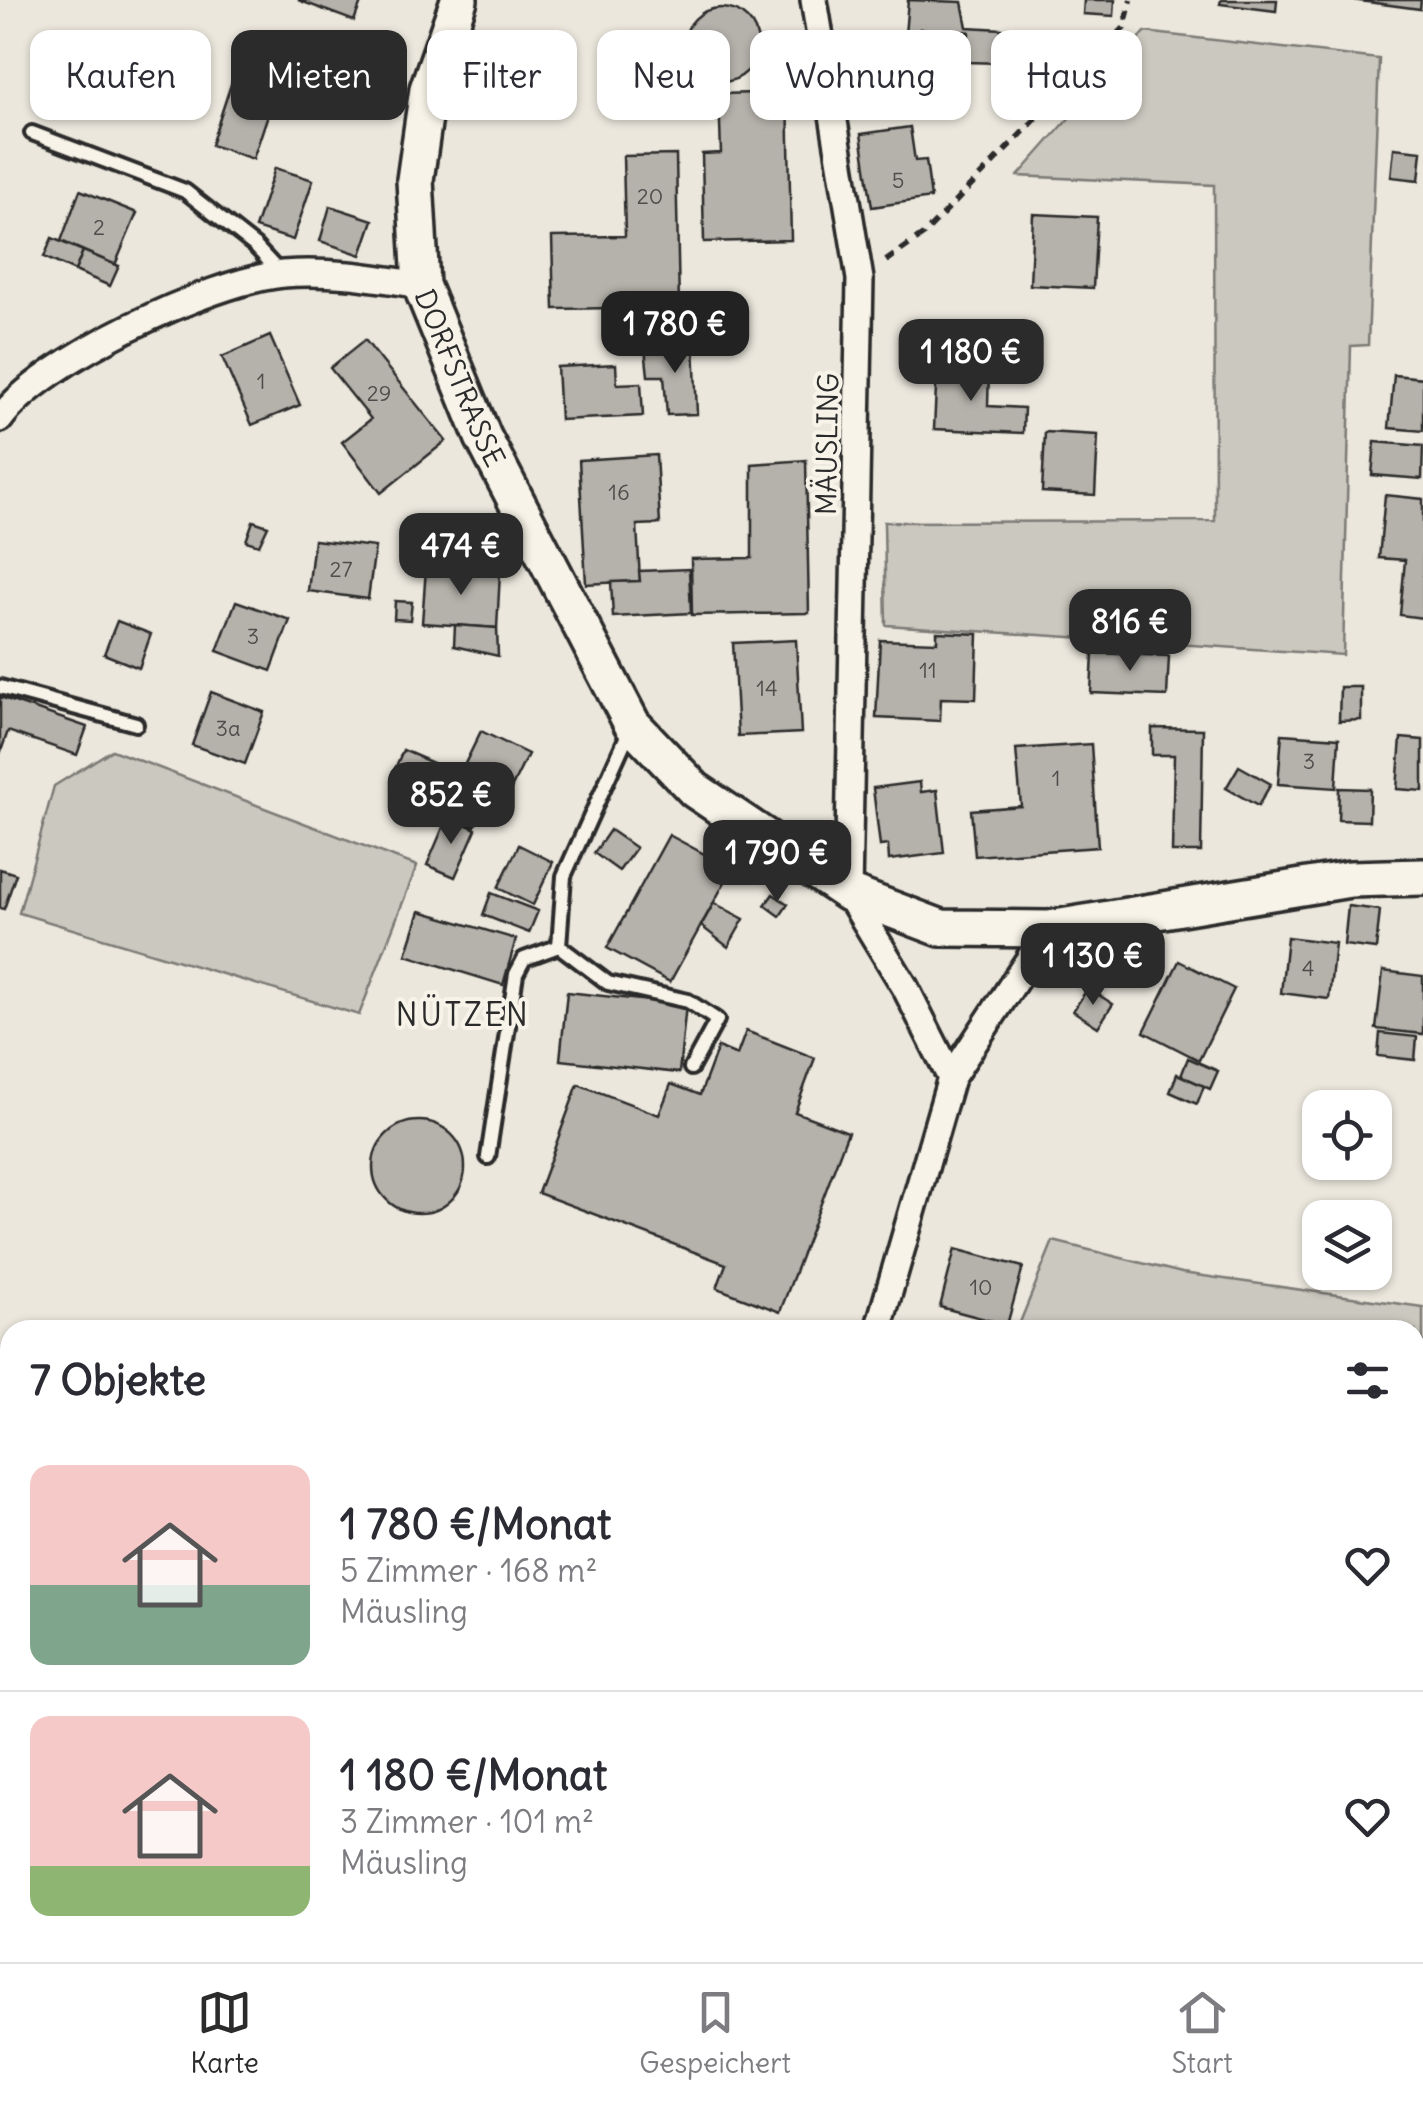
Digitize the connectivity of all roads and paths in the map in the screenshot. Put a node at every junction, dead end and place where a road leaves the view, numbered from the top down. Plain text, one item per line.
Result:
1 (459, 0) edge
2 (814, 0) edge
3 (1132, 0) edge
4 (32, 134) dead end
5 (282, 274) junction
6 (860, 279) junction
7 (421, 284) junction
8 (0, 419) edge
9 (0, 687) edge
10 (136, 724) dead end
11 (632, 724) junction
12 (1423, 877) edge
13 (848, 893) junction
14 (1050, 928) junction
15 (559, 946) junction
16 (691, 1068) dead end
17 (951, 1078) junction
18 (488, 1157) dead end
19 (881, 1320) edge

1 - 7 street, DORFSTRASSE
2 - 6 street, MÄUSLING
3 - 6 path
4 - 5 lane
5 - 7 street
5 - 8 street
6 - 13 street, MÄUSLING
7 - 11 street, DORFSTRASSE
9 - 10 lane
11 - 13 street, DORFSTRASSE
11 - 15 lane
12 - 14 street
13 - 14 street
13 - 17 street, DORFSTRASSE
14 - 17 street
15 - 16 lane
15 - 18 lane
17 - 19 street

